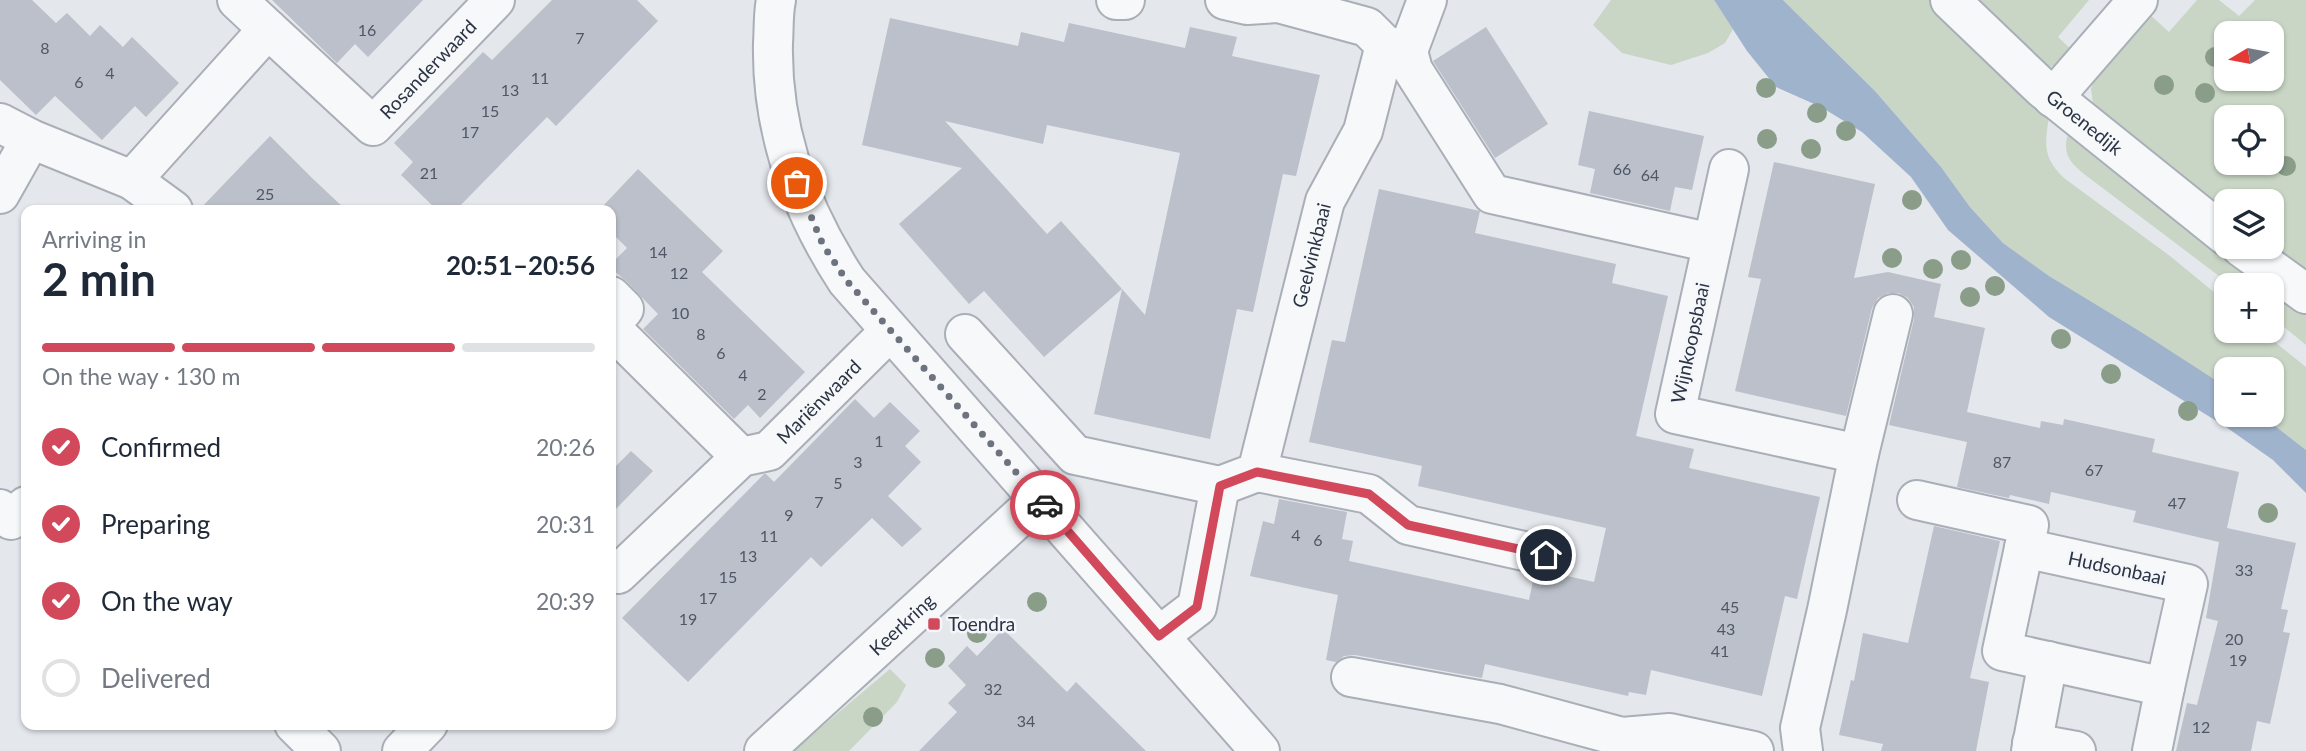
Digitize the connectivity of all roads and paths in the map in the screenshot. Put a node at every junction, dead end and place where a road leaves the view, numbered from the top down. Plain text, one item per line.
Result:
1 (237, 0) edge
2 (495, 0) edge
3 (776, 0) edge
4 (1116, 0) edge
5 (1125, 0) edge
6 (1225, 0) edge
7 (1427, 0) edge
8 (1950, 0) edge
9 (2138, 0) edge
10 (268, 29) junction
11 (1397, 48) junction
12 (2053, 98) junction
13 (15, 131) edge
14 (1729, 169) dead end
15 (132, 180) junction
16 (0, 194) edge
17 (166, 205) edge
18 (2214, 226) edge
19 (1712, 243) junction
20 (2258, 259) edge
21 (2306, 294) edge
22 (616, 301) edge
23 (1893, 314) dead end
24 (616, 319) edge
25 (616, 331) edge
26 (889, 332) junction
27 (965, 334) dead end
28 (1859, 454) junction
29 (741, 457) junction
30 (1257, 472) junction
31 (1220, 486) junction
32 (1039, 499) junction
33 (1917, 500) dead end
34 (0, 509) edge
35 (21, 511) edge
36 (2024, 548) junction
37 (1546, 555) dead end
38 (616, 573) edge
39 (1159, 636) junction
40 (2048, 661) junction
41 (1352, 677) dead end
42 (2165, 687) junction
43 (300, 730) edge
44 (422, 730) edge
45 (2032, 747) edge
46 (321, 751) edge
47 (401, 751) edge
48 (764, 751) edge
49 (1260, 751) edge
50 (1754, 751) edge
51 (1802, 751) edge
52 (2076, 751) edge
53 (2152, 751) edge

1 - 10 street, Rosanderwaard
2 - 10 street, Rosanderwaard
3 - 26 street
4 - 5 street
6 - 11 street
7 - 11 street, Geelvinkbaai
8 - 12 street, Groenedijk
9 - 12 street
10 - 15 street
11 - 19 street
11 - 30 street, Geelvinkbaai
12 - 18 street, Groenedijk
13 - 15 street
13 - 16 street
14 - 19 street, Wijnkoopsbaai
15 - 17 street
19 - 28 street, Wijnkoopsbaai
20 - 21 street
22 - 24 street
23 - 28 street
25 - 29 street
26 - 29 street, Mariënwaard
26 - 32 street
27 - 31 street
28 - 51 street
29 - 38 street, Mariënwaard
30 - 31 street
30 - 37 street
31 - 39 street
32 - 39 street
32 - 48 street, Keerkring
33 - 36 street
34 - 35 street
36 - 40 street
36 - 42 street, Hudsonbaai
39 - 49 street
40 - 42 street
40 - 45 street
41 - 50 street
42 - 53 street, Hudsonbaai
43 - 46 street
44 - 47 street
45 - 52 street

